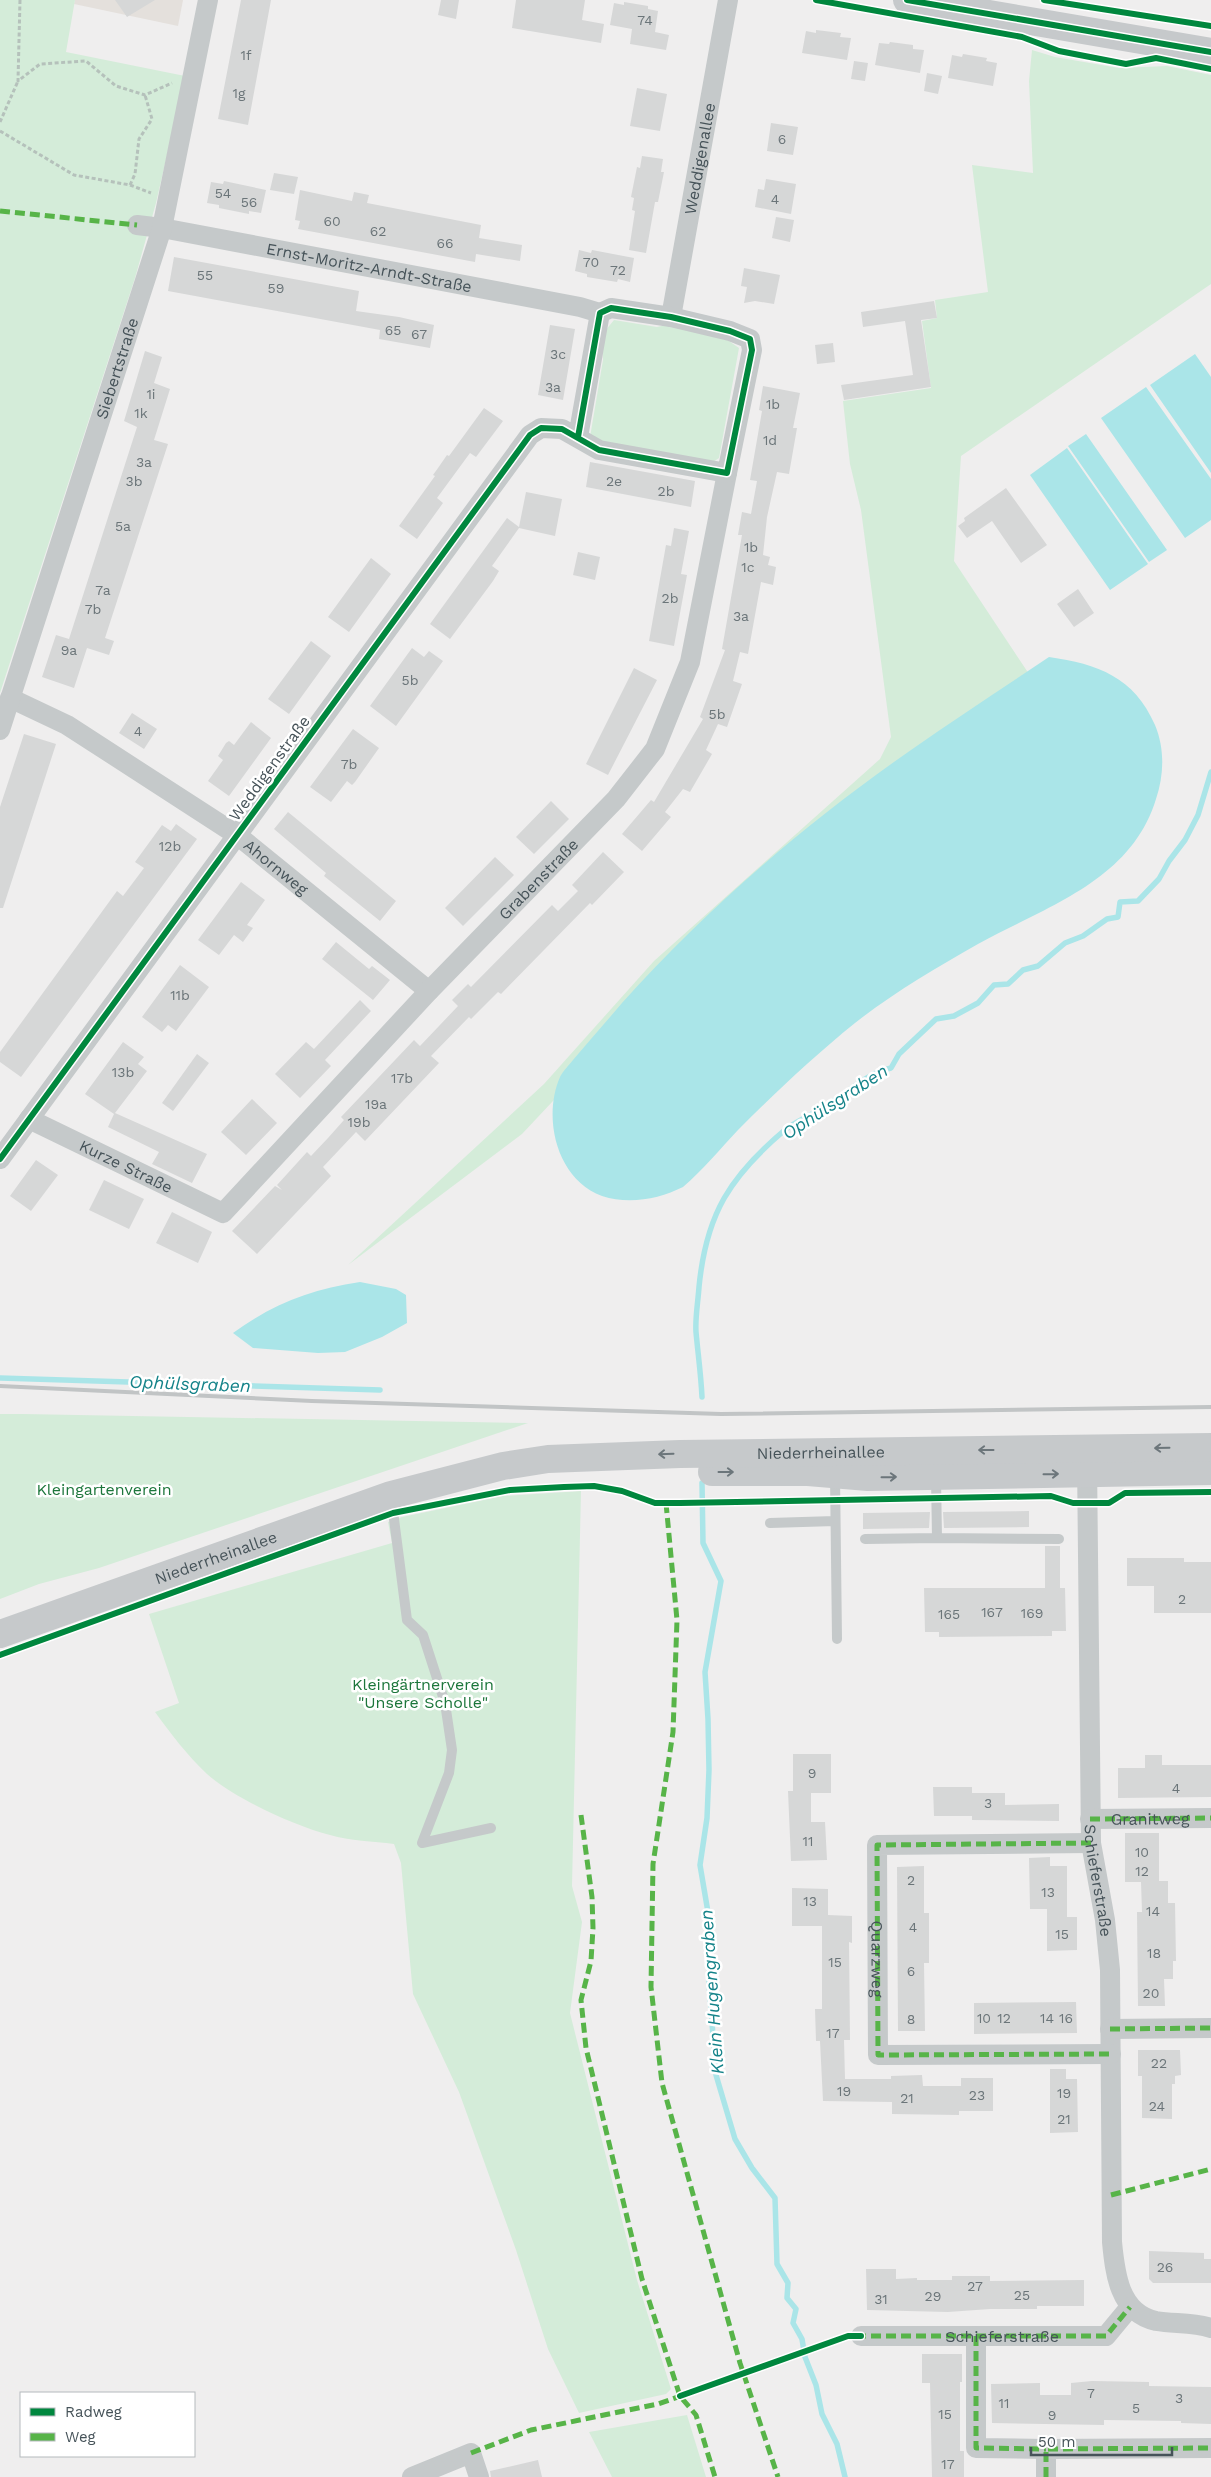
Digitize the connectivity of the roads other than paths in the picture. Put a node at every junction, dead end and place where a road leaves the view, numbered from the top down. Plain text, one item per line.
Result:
1 (208, 0) edge
2 (728, 0) edge
3 (907, 0) edge
4 (1211, 52) edge
5 (137, 225) dead end
6 (162, 228) junction
7 (600, 313) junction
8 (671, 318) junction
9 (578, 437) junction
10 (727, 474) junction
11 (10, 698) junction
12 (0, 730) edge
13 (237, 835) junction
14 (428, 991) junction
15 (29, 1119) junction
16 (0, 1158) edge
17 (223, 1213) joint
18 (1211, 1447) edge
19 (1087, 1461) junction
20 (835, 1463) junction
21 (936, 1463) junction
22 (1211, 1472) edge
23 (391, 1495) junction
24 (835, 1521) junction
25 (770, 1523) dead end
26 (937, 1538) junction
27 (865, 1539) dead end
28 (1059, 1539) dead end
29 (0, 1634) edge
30 (837, 1640) dead end
31 (1211, 1818) edge
32 (1090, 1819) junction
33 (491, 1828) dead end
34 (1091, 1843) junction
35 (1110, 2028) junction
36 (1211, 2028) edge
37 (1110, 2054) junction
38 (1130, 2307) junction
39 (1211, 2328) edge
40 (861, 2336) dead end
41 (976, 2336) junction
42 (1211, 2448) edge
43 (1046, 2449) junction
44 (412, 2477) edge
45 (479, 2477) edge
46 (1046, 2477) edge

1 - 6 street, Siebertstraße
2 - 8 street, Weddigenallee
3 - 4 main road
5 - 6 street, Ernst-Moritz-Arndt-Straße
6 - 7 street, Ernst-Moritz-Arndt-Straße
6 - 11 street, Siebertstraße
7 - 8 street
7 - 9 street
8 - 10 street, Grabenstraße
9 - 10 street, Weddigenstraße
9 - 13 street, Weddigenstraße
10 - 14 street, Grabenstraße
11 - 12 street, Siebertstraße
11 - 13 street, Ahornweg
13 - 14 street, Ahornweg
13 - 15 street, Weddigenstraße
14 - 17 street, Grabenstraße
15 - 16 street, Weddigenstraße
15 - 17 street, Kurze Straße
18 -> 19 main road, Niederrheinallee
19 - 21 main road, Niederrheinallee
19 - 22 main road, Niederrheinallee
19 - 32 street, Schieferstraße
20 - 21 main road, Niederrheinallee
20 - 23 main road, Niederrheinallee
20 - 24 lane
21 - 26 lane
23 - 29 main road, Niederrheinallee
23 - 33 lane
24 - 25 lane
24 - 30 lane
26 - 27 lane
26 - 28 lane
31 - 32 street, Granitweg
32 - 34 street, Schieferstraße
34 - 35 street, Schieferstraße
34 - 37 street, Quarzweg
35 - 36 street
35 - 37 street, Schieferstraße
37 - 38 street, Schieferstraße
38 - 39 street
38 - 41 street, Schieferstraße
40 - 41 street, Schieferstraße
41 - 43 street
42 - 43 street
43 - 46 street
44 - 45 street

